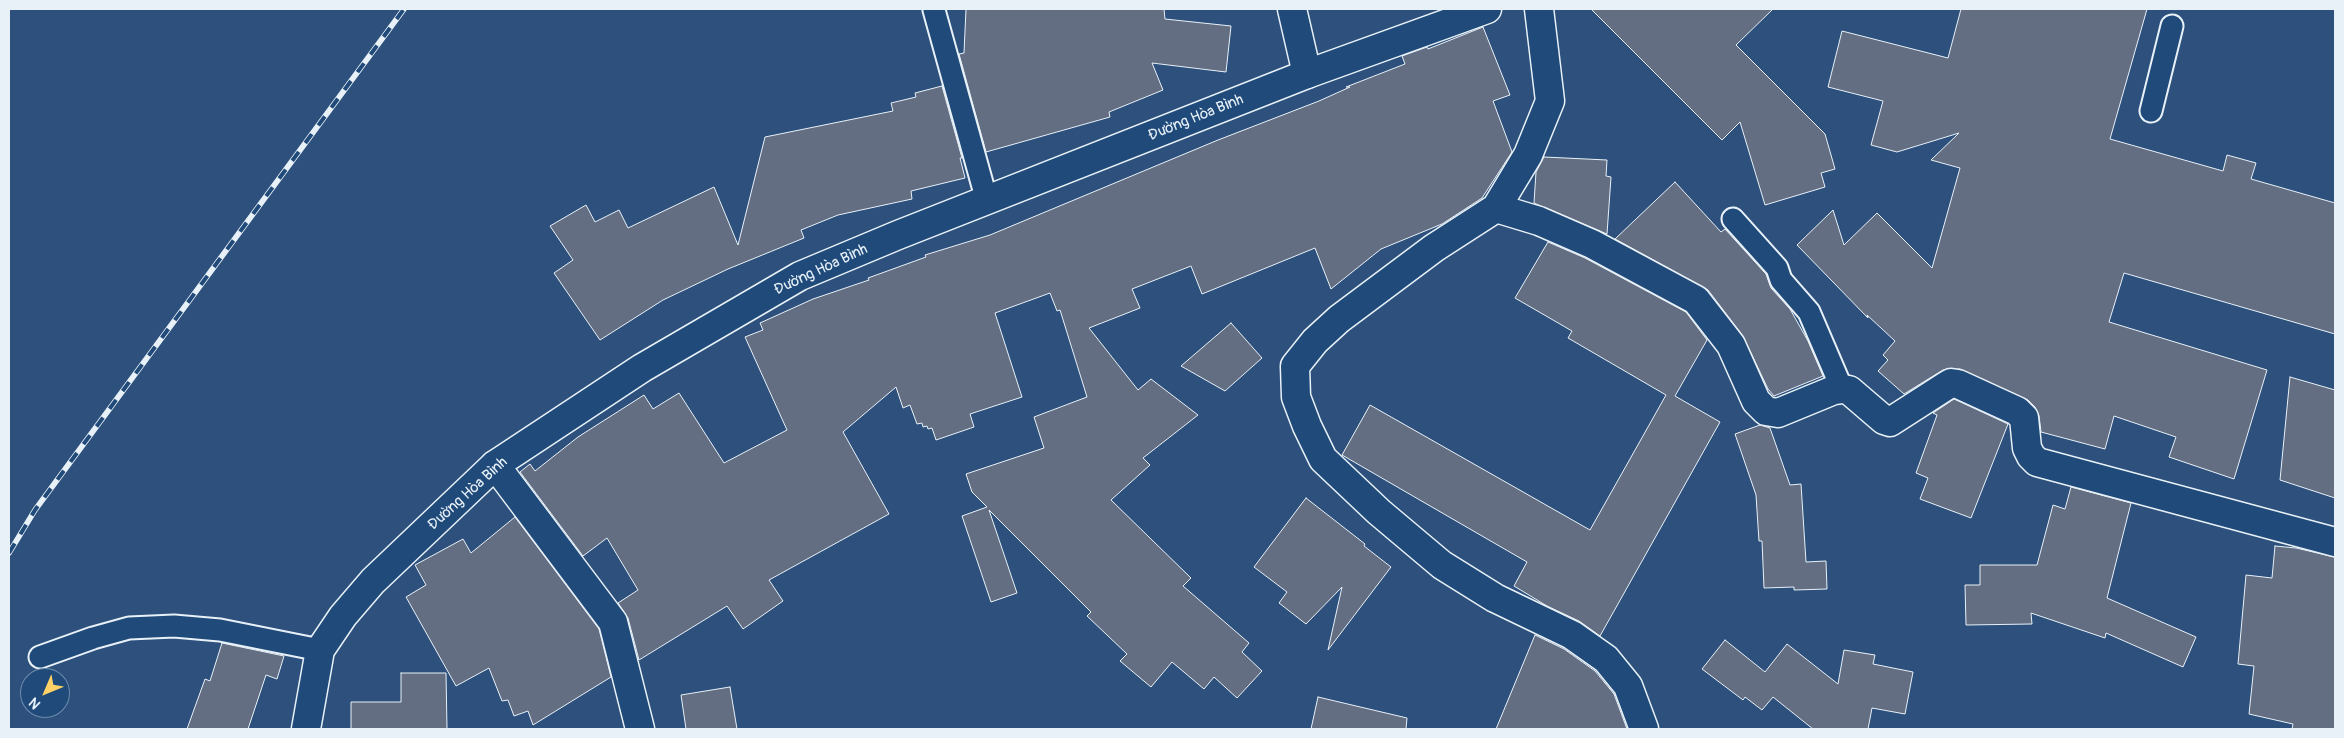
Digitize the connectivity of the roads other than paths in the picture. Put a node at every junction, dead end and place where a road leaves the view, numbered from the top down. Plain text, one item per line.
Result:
1 (1292, 9) edge
2 (1488, 9) edge
3 (1539, 9) edge
4 (934, 10) edge
5 (2172, 26) dead end
6 (1306, 74) junction
7 (2151, 111) dead end
8 (988, 201) junction
9 (1496, 208) junction
10 (1733, 219) dead end
11 (1842, 389) junction
12 (495, 466) junction
13 (2335, 542) edge
14 (320, 650) junction
15 (40, 657) dead end
16 (306, 729) edge
17 (640, 729) edge
18 (1644, 729) edge

1 - 6 street
2 - 6 street, Đường Hòa Bình
3 - 9 street
4 - 8 lane
5 - 7 lane
6 - 8 street, Đường Hòa Bình
8 - 12 street, Đường Hòa Bình
9 - 11 street
9 - 18 street
10 - 11 lane
11 - 13 street
12 - 14 street, Đường Hòa Bình
12 - 17 street
14 - 15 lane
14 - 16 street, Đường Hòa Bình

